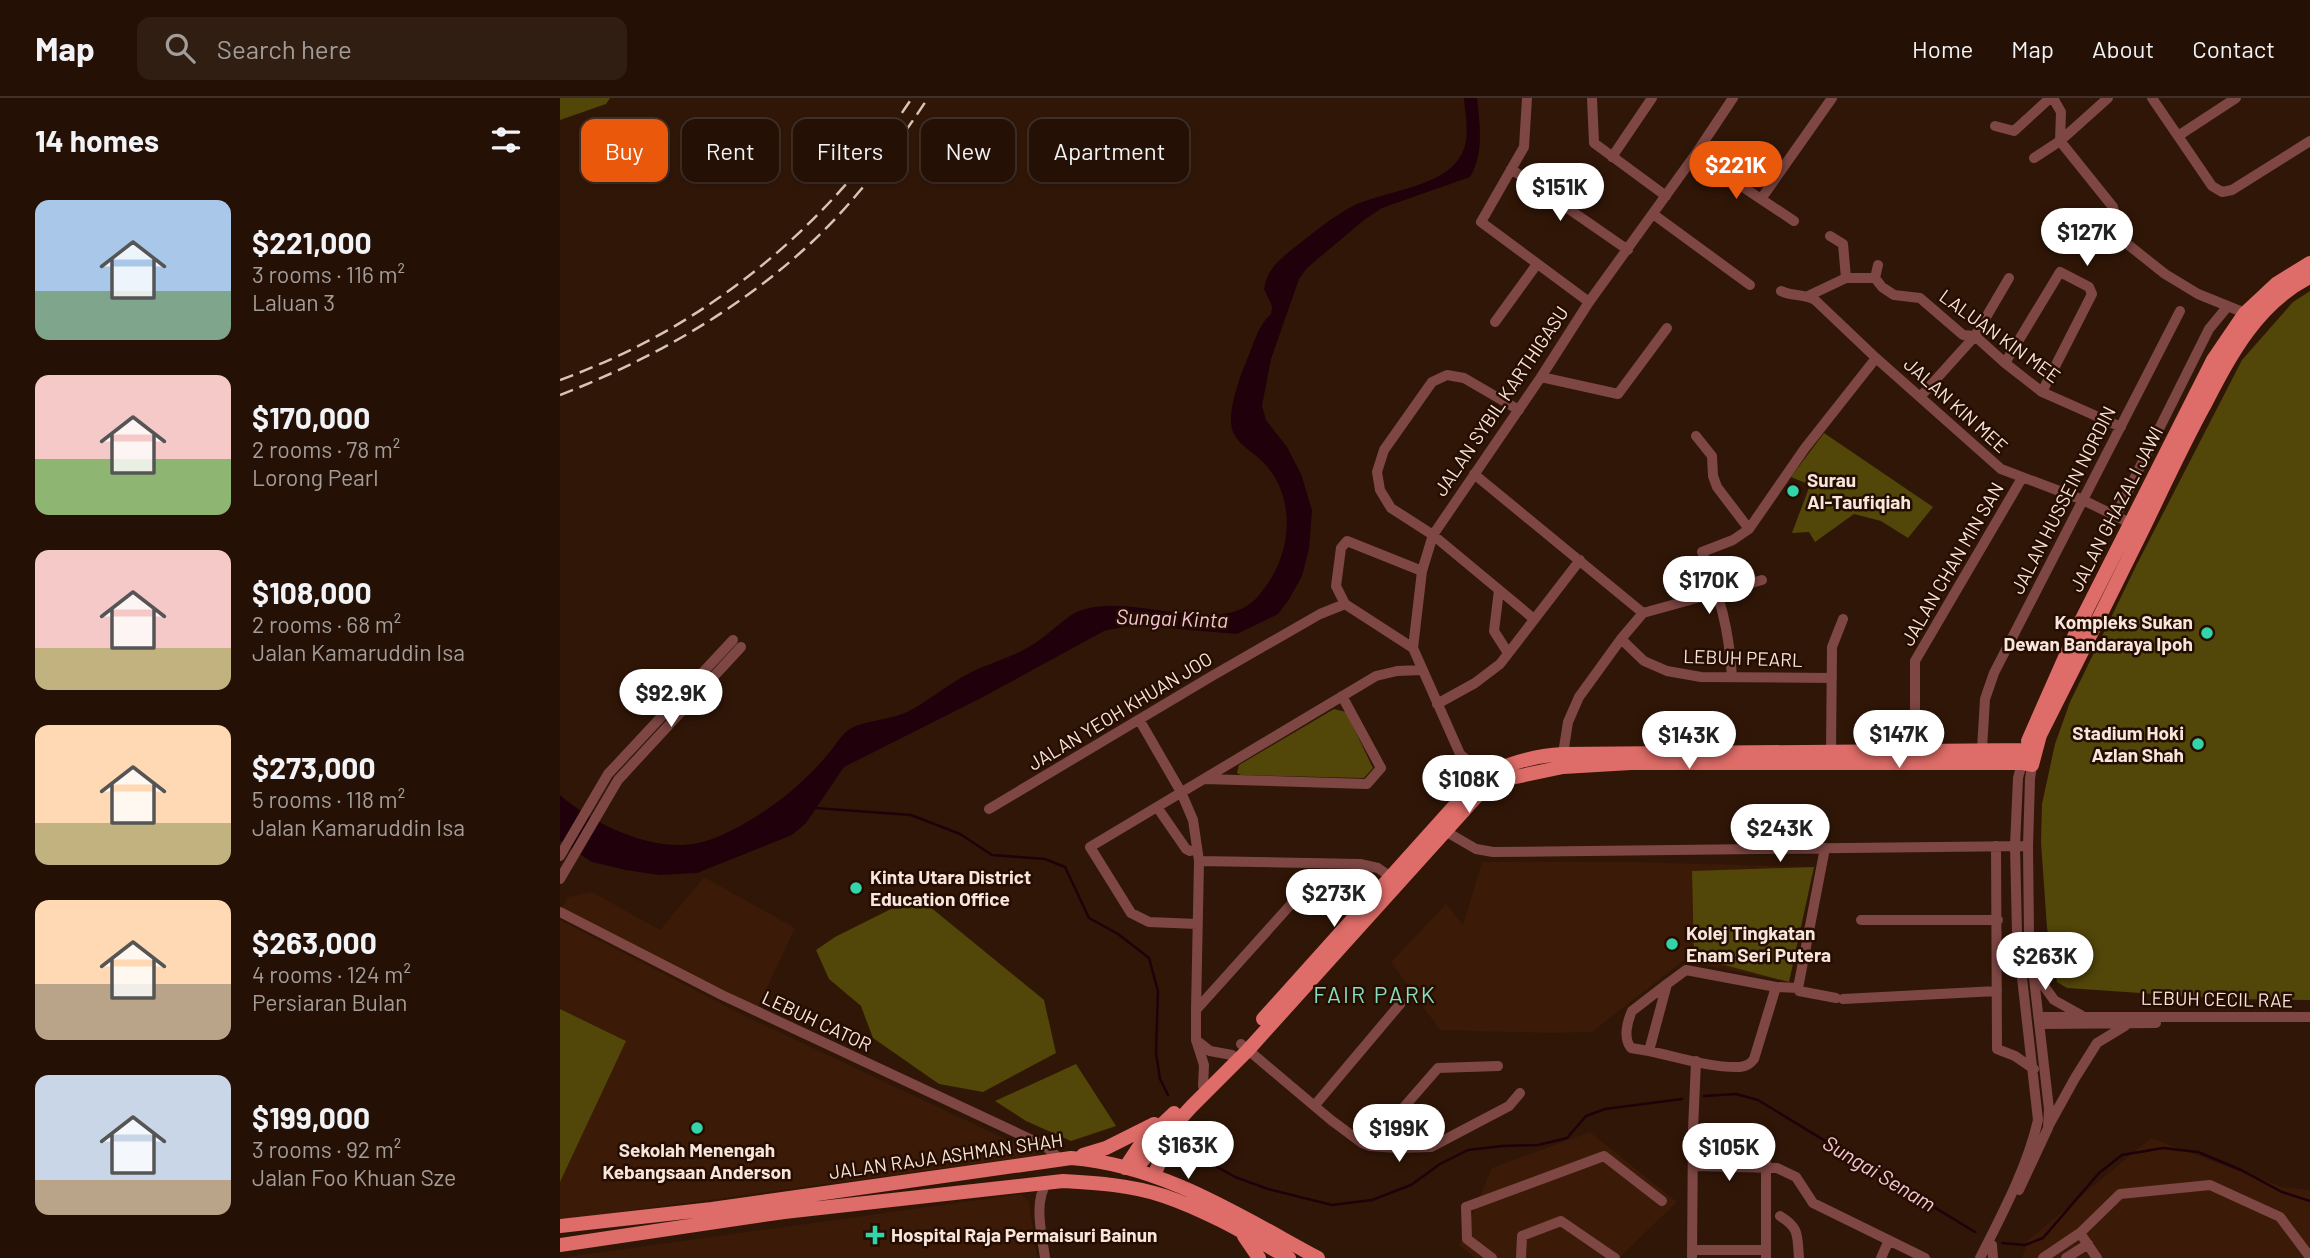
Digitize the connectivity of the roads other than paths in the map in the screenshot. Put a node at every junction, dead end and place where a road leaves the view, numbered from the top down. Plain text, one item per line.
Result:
1 (1527, 98) edge
2 (1592, 98) edge
3 (1652, 98) edge
4 (1733, 98) edge
5 (1832, 98) edge
6 (2052, 98) edge
7 (2108, 98) edge
8 (2152, 98) edge
9 (2236, 98) edge
10 (1995, 126) dead end
11 (2178, 136) junction
12 (2060, 141) junction
13 (2310, 141) edge
14 (1695, 155) junction
15 (1612, 157) junction
16 (2034, 158) dead end
17 (1511, 169) junction
18 (1666, 196) junction
19 (1761, 199) junction
20 (1653, 214) junction
21 (1794, 221) dead end
22 (1830, 236) dead end
23 (1628, 250) junction
24 (2310, 263) edge
25 (1536, 264) junction
26 (1878, 265) dead end
27 (2310, 277) edge
28 (1846, 278) junction
29 (1875, 278) junction
30 (2009, 278) dead end
31 (1750, 285) dead end
32 (2290, 287) junction
33 (1781, 291) dead end
34 (1808, 296) junction
35 (1589, 302) junction
36 (2228, 306) junction
37 (2180, 311) dead end
38 (2245, 313) junction
39 (1495, 322) dead end
40 (1667, 328) dead end
41 (1975, 336) junction
42 (1876, 358) junction
43 (2005, 363) junction
44 (1542, 377) junction
45 (2042, 392) junction
46 (1920, 397) junction
47 (1519, 410) junction
48 (2121, 428) junction
49 (1696, 436) dead end
50 (1474, 474) junction
51 (2022, 478) junction
52 (2157, 499) junction
53 (2083, 500) junction
54 (2116, 515) junction
55 (2130, 523) junction
56 (1749, 529) junction
57 (1433, 535) junction
58 (1580, 560) junction
59 (2126, 563) junction
60 (1422, 571) junction
61 (1762, 580) dead end
62 (1499, 590) junction
63 (1718, 592) junction
64 (2108, 599) junction
65 (1345, 604) junction
66 (1643, 613) junction
67 (1534, 619) junction
68 (1843, 619) dead end
69 (2081, 621) junction
70 (1620, 639) junction
71 (737, 644) dead end
72 (1413, 648) junction
73 (1508, 653) junction
74 (1422, 670) junction
75 (1732, 677) junction
76 (1832, 678) junction
77 (1342, 696) junction
78 (2043, 703) junction
79 (1437, 704) junction
80 (1140, 720) junction
81 (1975, 750) junction
82 (1831, 752) junction
83 (1915, 752) junction
84 (1460, 754) junction
85 (1563, 754) junction
86 (2028, 757) junction
87 (1539, 770) junction
88 (1489, 773) junction
89 (1203, 779) junction
90 (1506, 779) junction
91 (1476, 782) junction
92 (1181, 792) junction
93 (596, 806) junction
94 (1157, 807) junction
95 (989, 809) dead end
96 (1441, 828) junction
97 (1996, 846) junction
98 (2015, 846) junction
99 (2028, 846) junction
100 (1825, 848) junction
101 (1198, 855) junction
102 (560, 856) edge
103 (1391, 877) junction
104 (560, 879) edge
105 (560, 912) edge
106 (1356, 916) junction
107 (1861, 920) dead end
108 (1998, 920) junction
109 (1197, 924) junction
110 (2034, 970) junction
111 (2023, 976) junction
112 (1667, 984) junction
113 (1776, 987) junction
114 (1798, 988) junction
115 (1997, 991) junction
116 (1401, 1003) dead end
117 (1196, 1010) junction
118 (2081, 1016) junction
119 (2310, 1017) edge
120 (2039, 1021) junction
121 (2127, 1024) junction
122 (2310, 1024) edge
123 (1196, 1040) junction
124 (1240, 1049) junction
125 (1649, 1051) junction
126 (1696, 1061) junction
127 (1498, 1066) dead end
128 (2034, 1069) junction
129 (1203, 1086) junction
130 (1520, 1093) dead end
131 (1315, 1104) junction
132 (1174, 1118) junction
133 (1394, 1119) junction
134 (2038, 1121) junction
135 (2048, 1128) junction
136 (1693, 1130) junction
137 (1370, 1146) junction
138 (1431, 1147) junction
139 (1066, 1159) junction
140 (1693, 1166) junction
141 (1766, 1167) junction
142 (1128, 1170) junction
143 (1154, 1175) junction
144 (1063, 1181) junction
145 (1047, 1182) junction
146 (1662, 1201) dead end
147 (1780, 1216) dead end
148 (1225, 1222) junction
149 (560, 1226) edge
150 (1242, 1232) junction
151 (2080, 1233) junction
152 (1889, 1240) junction
153 (2088, 1244) junction
154 (560, 1245) edge
155 (1992, 1245) junction
156 (1692, 1254) edge
157 (1766, 1254) edge
158 (2310, 1257) edge
159 (1045, 1258) edge
160 (1259, 1258) edge
161 (1289, 1258) edge
162 (1318, 1258) edge
163 (1492, 1258) edge
164 (1521, 1258) edge
165 (1615, 1258) edge
166 (1799, 1258) edge
167 (1881, 1258) edge
168 (1925, 1258) edge
169 (1982, 1258) edge
170 (1993, 1258) edge
171 (2043, 1258) edge
172 (2066, 1258) edge
173 (2097, 1258) edge

1 - 17 street
2 - 15 street
3 - 15 street
4 - 14 street, JALAN SYBIL KARTHIGASU
5 - 19 street
6 - 10 street
6 - 12 street
7 - 12 street
8 - 11 street
9 - 11 street
11 - 13 street
12 - 16 street
12 - 36 street
14 - 18 street, JALAN SYBIL KARTHIGASU
14 - 19 street
15 - 18 street
17 - 23 street
17 - 25 street
18 - 20 street, JALAN SYBIL KARTHIGASU
19 - 21 street
20 - 23 street, JALAN SYBIL KARTHIGASU
20 - 31 street
22 - 28 street
23 - 35 street, JALAN SYBIL KARTHIGASU
24 - 38 main road, JALAN GHAZALI JAWI
25 - 35 street
25 - 39 street
26 - 29 street
27 - 32 main road, JALAN GHAZALI JAWI
28 - 29 street
28 - 34 street
29 - 41 street, LALUAN KIN MEE
30 - 41 street
32 - 38 main road
32 - 52 main road, JALAN GHAZALI JAWI
33 - 34 street
34 - 42 street, JALAN KIN MEE
35 - 44 street, JALAN SYBIL KARTHIGASU
36 - 38 street
36 - 54 street, JALAN GHAZALI JAWI
37 - 48 street, JALAN HUSSEIN NORDIN
38 - 55 main road, JALAN GHAZALI JAWI
40 - 44 street
41 - 43 street, LALUAN KIN MEE
41 - 46 street
42 - 46 street, JALAN KIN MEE
42 - 56 street
43 - 45 street, LALUAN KIN MEE
43 - 45 street
44 - 47 street, JALAN SYBIL KARTHIGASU
45 - 48 street, LALUAN KIN MEE
46 - 51 street, JALAN KIN MEE
47 - 50 street, JALAN SYBIL KARTHIGASU
47 - 57 street
48 - 53 street, JALAN HUSSEIN NORDIN
49 - 56 street
50 - 57 street, JALAN SYBIL KARTHIGASU
50 - 58 street
51 - 53 street, JALAN KIN MEE
51 - 83 street, JALAN CHAN MIN SAN
52 - 55 main road
52 - 59 main road, JALAN GHAZALI JAWI
53 - 54 street, JALAN KIN MEE
53 - 81 street, JALAN HUSSEIN NORDIN
54 - 55 street, JALAN KIN MEE
55 - 59 main road
55 - 69 main road, JALAN GHAZALI JAWI
56 - 63 street
57 - 60 street, JALAN SYBIL KARTHIGASU
57 - 62 street
58 - 66 street
58 - 67 street
59 - 64 main road, JALAN GHAZALI JAWI
60 - 65 street
60 - 72 street, JALAN SYBIL KARTHIGASU
61 - 63 street
62 - 67 street
62 - 73 street
63 - 66 street
63 - 75 street
64 - 69 main road
64 - 86 main road, JALAN GHAZALI JAWI
65 - 72 street
65 - 80 street, JALAN YEOH KHUAN JOO
66 - 70 street
67 - 73 street
68 - 76 street
69 - 78 main road, JALAN GHAZALI JAWI
70 - 75 street, LEBUH PEARL
70 - 85 street
71 - 93 street
72 - 74 street, JALAN SYBIL KARTHIGASU
73 - 79 street
74 - 77 street
74 - 79 street, JALAN SYBIL KARTHIGASU
75 - 76 street, LEBUH PEARL
76 - 82 street
77 - 89 street
77 - 89 street
78 - 81 main road
78 - 86 main road, JALAN GHAZALI JAWI
79 - 84 street, JALAN SYBIL KARTHIGASU
80 - 92 street
80 - 95 street, JALAN YEOH KHUAN JOO
81 - 83 main road
81 - 86 main road
82 - 83 main road
82 - 85 main road
84 - 88 street
84 - 91 street, JALAN SYBIL KARTHIGASU
85 - 87 main road
85 - 88 main road
86 - 87 main road
86 - 98 street, JALAN GHAZALI JAWI
86 - 99 street
87 - 90 main road
88 - 91 main road
89 - 92 street
90 - 91 main road
90 - 96 main road
91 - 96 main road
92 - 94 street
92 - 101 street
93 - 102 street
93 - 104 street
94 - 101 street
94 - 109 street
96 - 100 street
96 - 103 main road
96 - 124 main road
97 - 98 street
97 - 100 street
97 - 108 street
98 - 99 street
98 - 111 street, JALAN GHAZALI JAWI
99 - 110 street
100 - 114 street
101 - 103 street
101 - 109 street
103 - 106 main road
105 - 139 street, LEBUH CATOR
106 - 117 street
106 - 124 main road
107 - 108 street
108 - 115 street
109 - 117 street
110 - 118 street
110 - 120 street
111 - 120 street
111 - 128 street, JALAN GHAZALI JAWI
112 - 113 street
112 - 125 street
112 - 125 street
113 - 114 street
113 - 126 street
114 - 115 street
115 - 128 street
116 - 131 street
117 - 123 street
118 - 119 street, LEBUH CECIL RAE
118 - 120 street, LEBUH CECIL RAE
120 - 121 street, LEBUH CECIL RAE
120 - 134 street
120 - 135 street, JALAN GHAZALI JAWI
121 - 122 street, LEBUH CECIL RAE
121 - 135 street
123 - 124 street
123 - 129 street
124 - 129 main road
124 - 131 street
124 - 132 main road
125 - 126 street
126 - 136 street
127 - 133 street
128 - 134 street, JALAN GHAZALI JAWI
129 - 132 main road
130 - 138 street
131 - 137 street
132 - 139 main road
132 - 142 main road
132 - 143 main road
133 - 137 street
133 - 138 street
134 - 169 street, JALAN GHAZALI JAWI
135 - 155 street, JALAN GHAZALI JAWI
136 - 140 street
136 - 141 street
137 - 138 street
139 - 142 main road, JALAN RAJA ASHMAN SHAH
139 - 149 main road, JALAN RAJA ASHMAN SHAH
140 - 141 street
140 - 156 street
141 - 152 street
141 - 157 street
142 - 143 main road, JALAN RAJA ASHMAN SHAH
142 - 144 main road
142 - 148 main road
143 - 162 main road, JALAN RAJA ASHMAN SHAH
144 - 145 main road, JALAN RAJA ASHMAN SHAH
144 - 148 main road, JALAN RAJA ASHMAN SHAH
145 - 154 main road, JALAN RAJA ASHMAN SHAH
145 - 159 street
146 - 163 street
147 - 166 street
148 - 150 main road, JALAN RAJA ASHMAN SHAH
150 - 160 main road
150 - 161 main road, JALAN RAJA ASHMAN SHAH
151 - 153 street
151 - 158 street
151 - 171 street
152 - 167 street
152 - 168 street
153 - 172 street
153 - 173 street
155 - 169 street, JALAN GHAZALI JAWI
155 - 170 street
156 - 157 street
164 - 165 street

